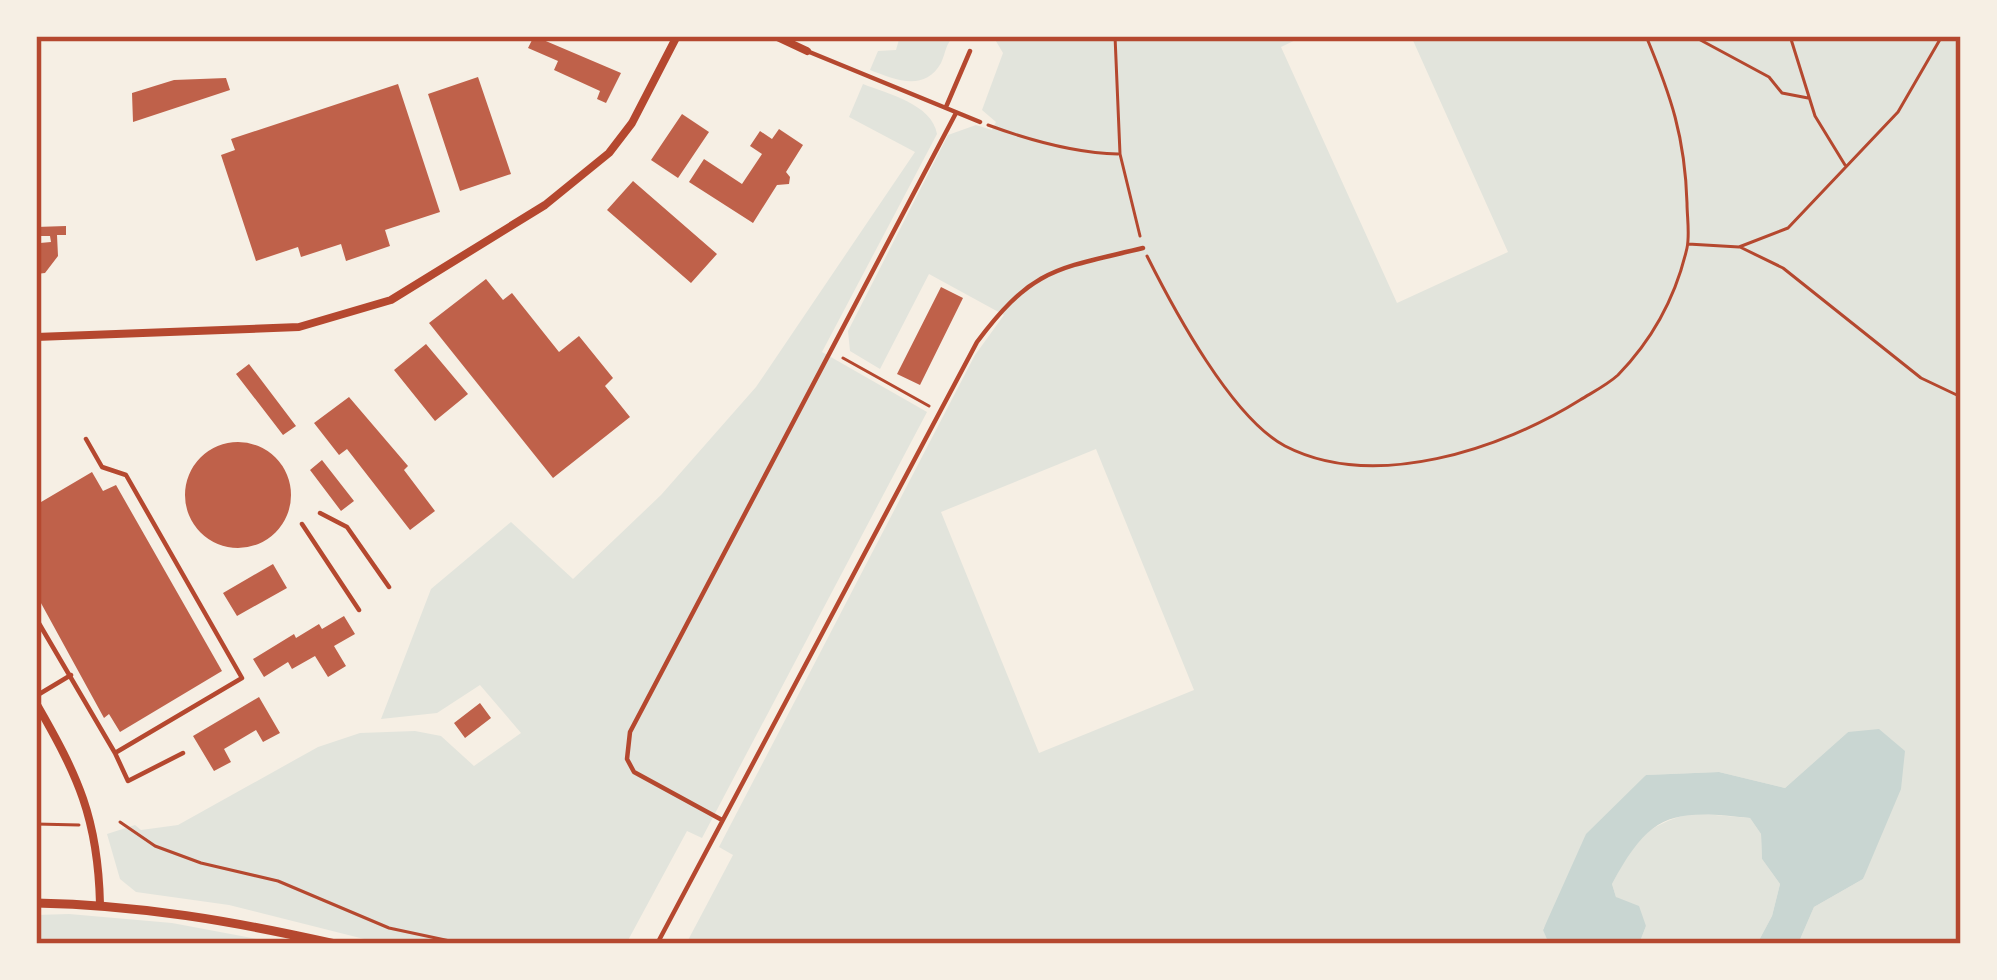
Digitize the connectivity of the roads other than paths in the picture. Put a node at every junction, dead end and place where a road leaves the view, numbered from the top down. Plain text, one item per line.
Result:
1 (677, 36) edge
2 (775, 36) edge
3 (807, 51) joint
4 (970, 51) dead end
5 (946, 109) junction
6 (956, 113) junction
7 (980, 122) road end
8 (1143, 248) road end
9 (36, 338) edge
10 (86, 440) dead end
11 (320, 513) dead end
12 (302, 524) dead end
13 (389, 586) dead end
14 (359, 610) dead end
15 (37, 620) edge
16 (71, 676) junction
17 (36, 700) edge
18 (115, 753) junction
19 (183, 753) dead end
20 (722, 820) junction
21 (36, 903) edge
22 (100, 904) junction
23 (334, 944) edge
24 (657, 944) edge

1 - 9 street
2 - 3 street
3 - 5 lane
4 - 5 lane
5 - 6 lane
6 - 7 lane
6 - 20 lane
8 - 20 lane
10 - 18 lane
11 - 13 lane
12 - 14 lane
15 - 16 lane
16 - 17 lane
16 - 18 lane
17 - 22 street
18 - 19 lane
20 - 24 lane
21 - 22 street
22 - 23 street

